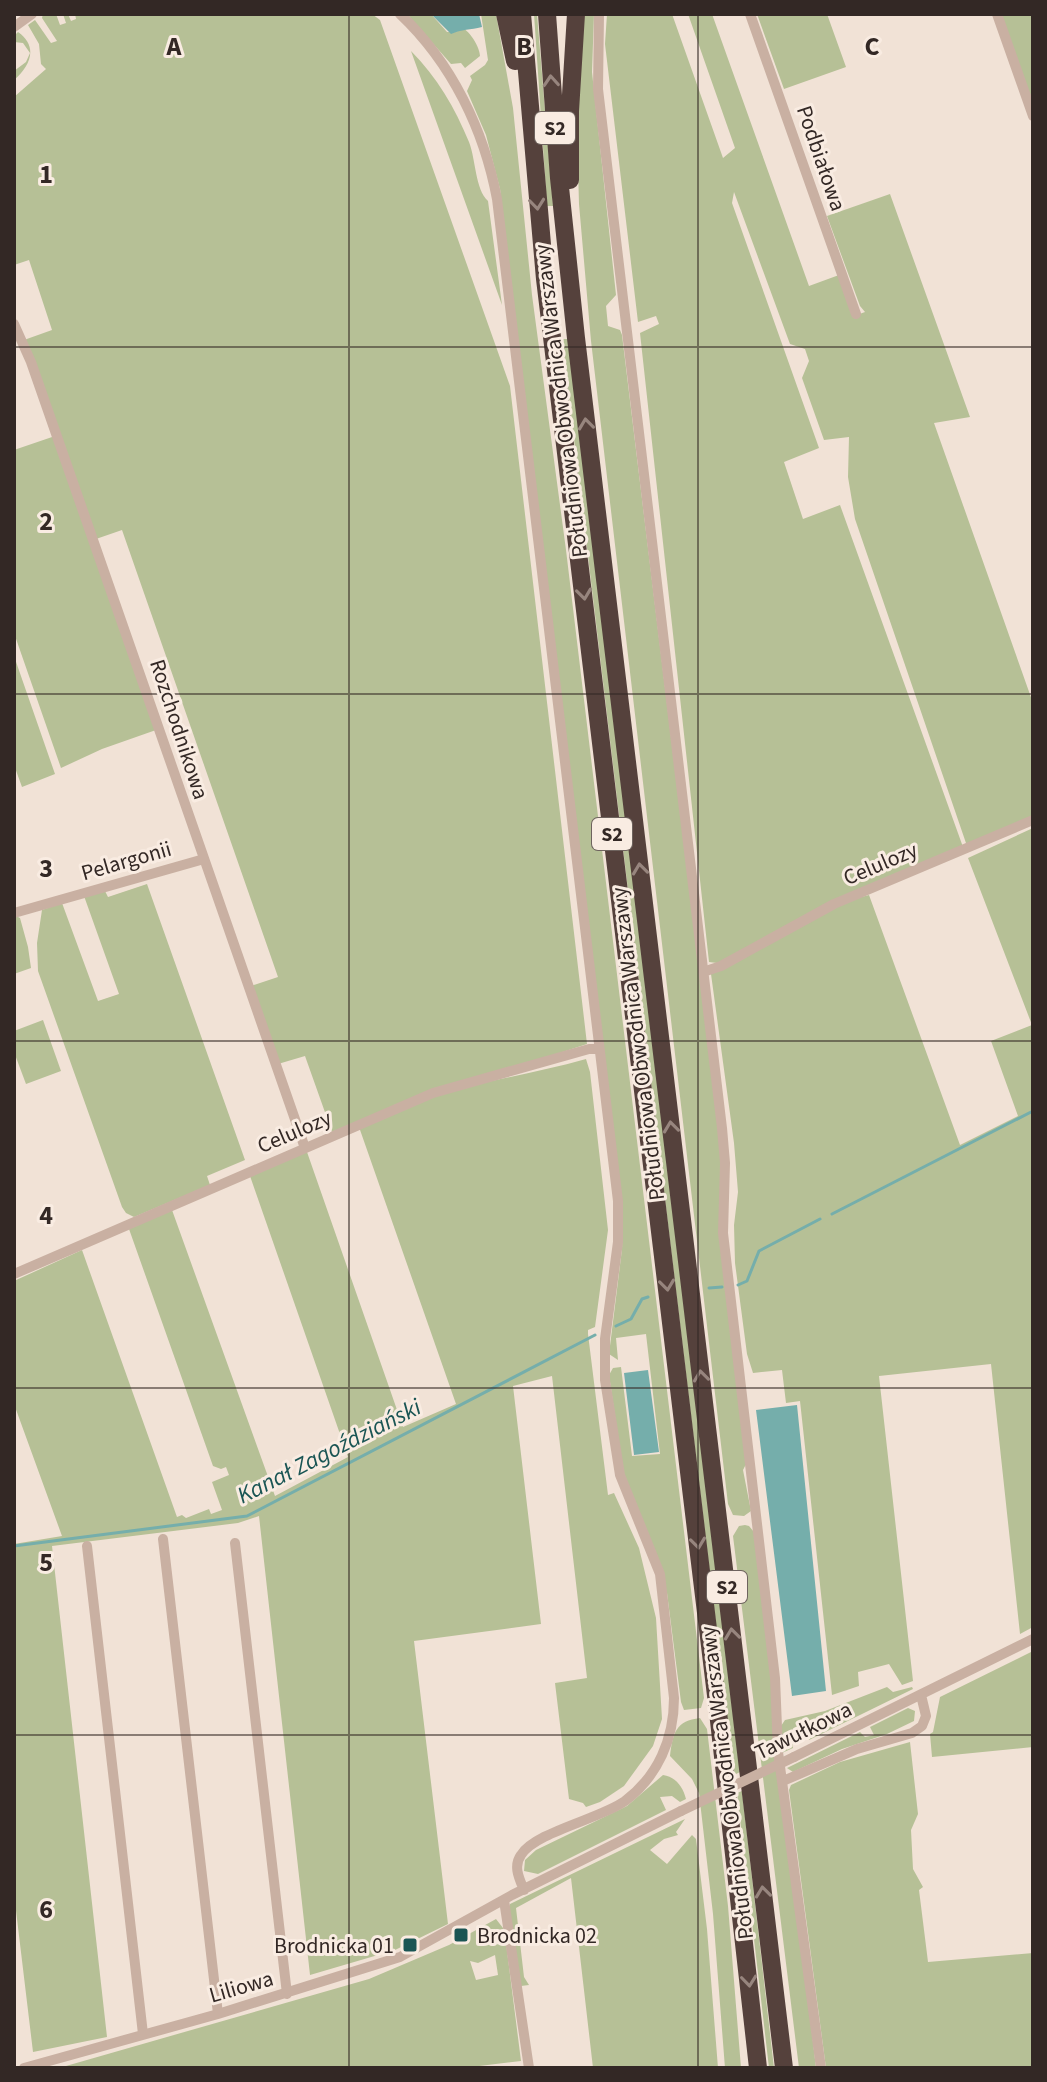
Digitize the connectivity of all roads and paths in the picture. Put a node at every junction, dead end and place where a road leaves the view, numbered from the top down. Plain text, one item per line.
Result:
1 (32, 14) edge
2 (400, 14) edge
3 (505, 14) edge
4 (522, 14) edge
5 (547, 14) edge
6 (576, 14) edge
7 (599, 14) edge
8 (750, 14) edge
9 (997, 14) edge
10 (14, 27) edge
11 (1033, 116) edge
12 (530, 126) junction
13 (565, 243) junction
14 (856, 314) dead end
15 (14, 324) edge
16 (1033, 820) edge
17 (204, 859) junction
18 (14, 913) edge
19 (703, 972) junction
20 (598, 1049) junction
21 (305, 1148) junction
22 (14, 1274) edge
23 (163, 1539) dead end
24 (235, 1543) dead end
25 (87, 1546) dead end
26 (1033, 1639) edge
27 (921, 1695) junction
28 (783, 1781) junction
29 (524, 1890) junction
30 (504, 1900) junction
31 (287, 1994) junction
32 (218, 2014) junction
33 (143, 2034) junction
34 (24, 2068) edge
35 (529, 2068) edge
36 (758, 2068) edge
37 (784, 2068) edge
38 (821, 2068) edge

1 - 10 street
2 - 20 street
3 - 12 highway
4 - 12 highway, Południowa Obwodnica Warszawy / S2
13 -> 5 highway, Południowa Obwodnica Warszawy / S2
6 - 13 highway
7 - 19 street
8 - 14 street, Podbiałowa
9 - 11 street
12 -> 36 highway, Południowa Obwodnica Warszawy / S2
37 -> 13 highway, Południowa Obwodnica Warszawy / S2
15 - 17 street, Rozchodnikowa
16 - 19 street, Celulozy
17 - 18 street, Pelargonii
17 - 21 street, Rozchodnikowa
19 - 28 street
20 - 21 street, Celulozy
20 - 29 street
21 - 22 street, Celulozy
23 - 32 street
24 - 31 street
25 - 33 street
26 - 27 street, Tawułkowa
27 - 28 street
27 - 29 street, Tawułkowa, bridge
28 - 38 street
29 - 30 street, Tawułkowa
30 - 31 street, Liliowa
30 - 35 street
31 - 32 street, Liliowa
32 - 33 street, Liliowa
33 - 34 street, Liliowa

